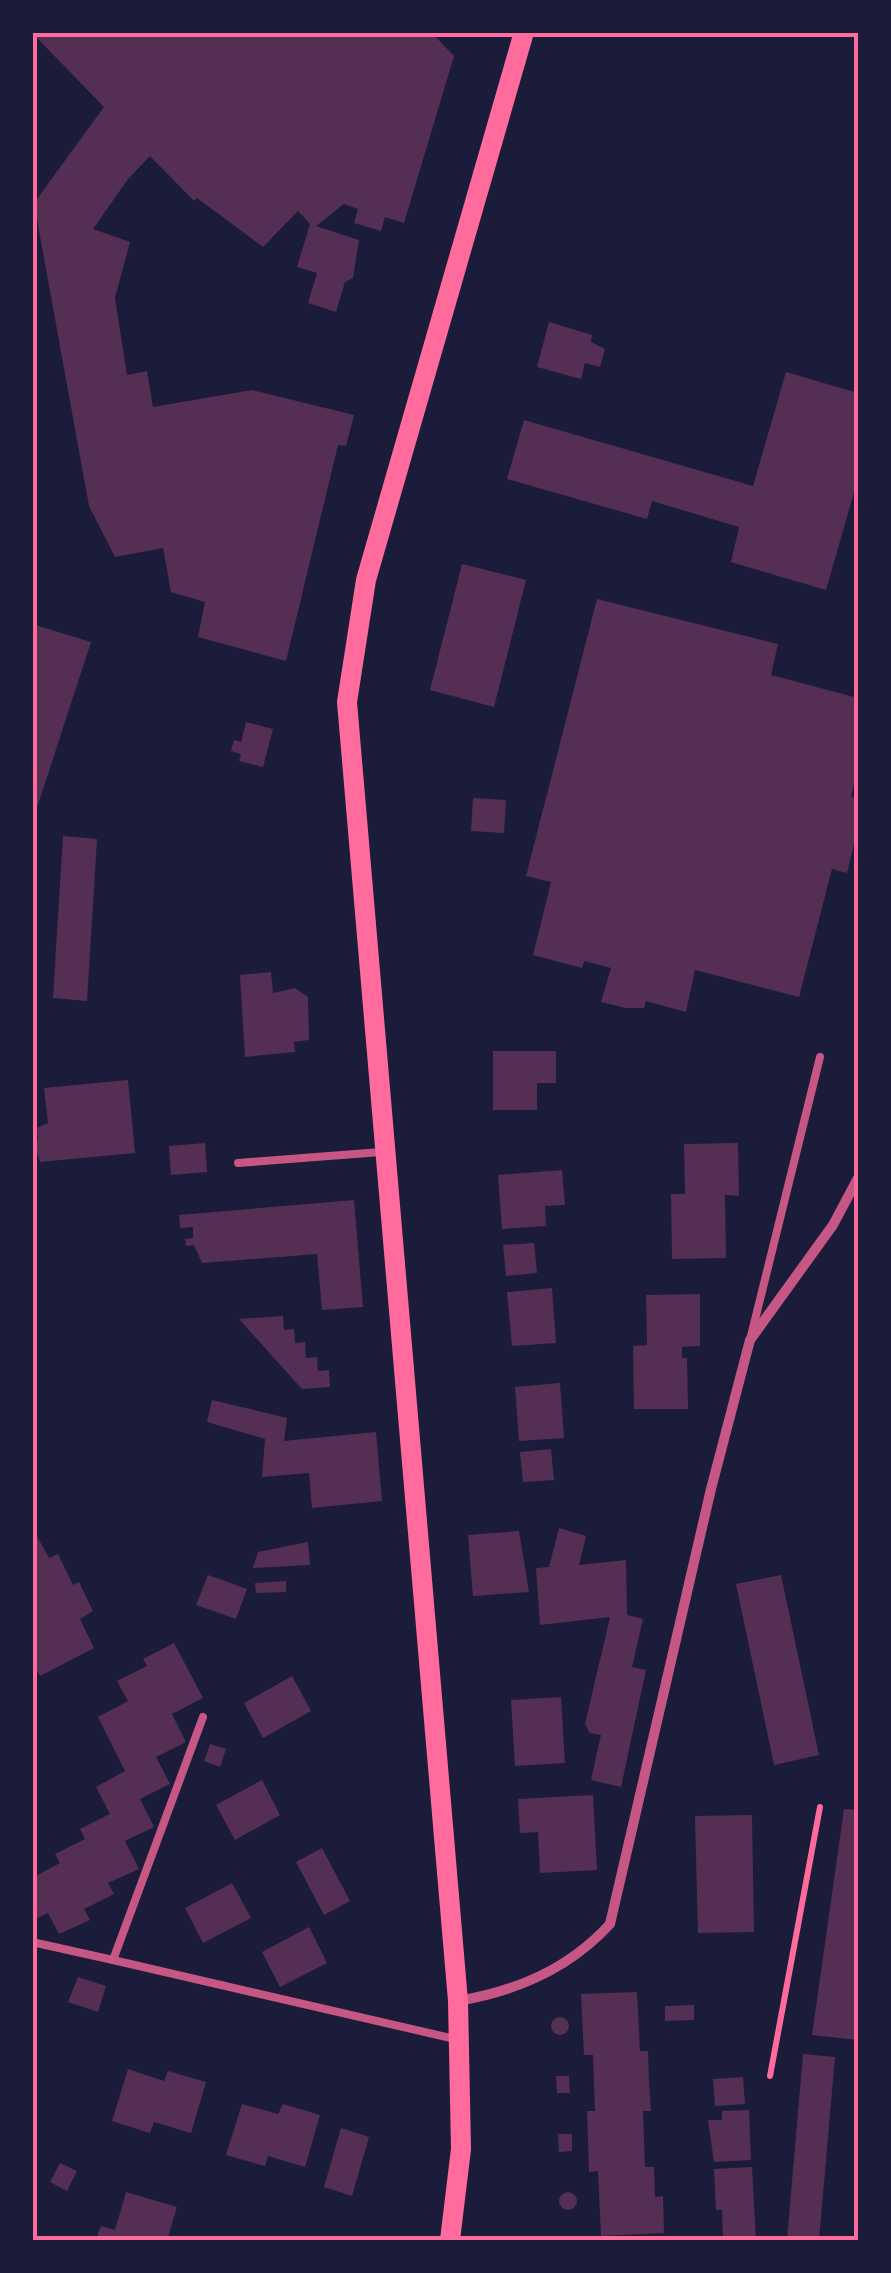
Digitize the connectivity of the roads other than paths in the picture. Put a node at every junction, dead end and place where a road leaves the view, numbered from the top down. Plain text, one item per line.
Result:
1 (524, 32) edge
2 (820, 1057) dead end
3 (386, 1152) junction
4 (238, 1163) dead end
5 (858, 1178) edge
6 (750, 1340) junction
7 (202, 1717) dead end
8 (32, 1942) edge
9 (114, 1960) junction
10 (458, 2000) junction
11 (460, 2040) junction
12 (450, 2240) edge

1 - 3 main road
2 - 6 lane
3 - 4 lane
3 - 10 main road
5 - 6 street
6 - 10 street
7 - 9 lane
8 - 9 lane
9 - 11 lane
10 - 11 main road
11 - 12 main road

